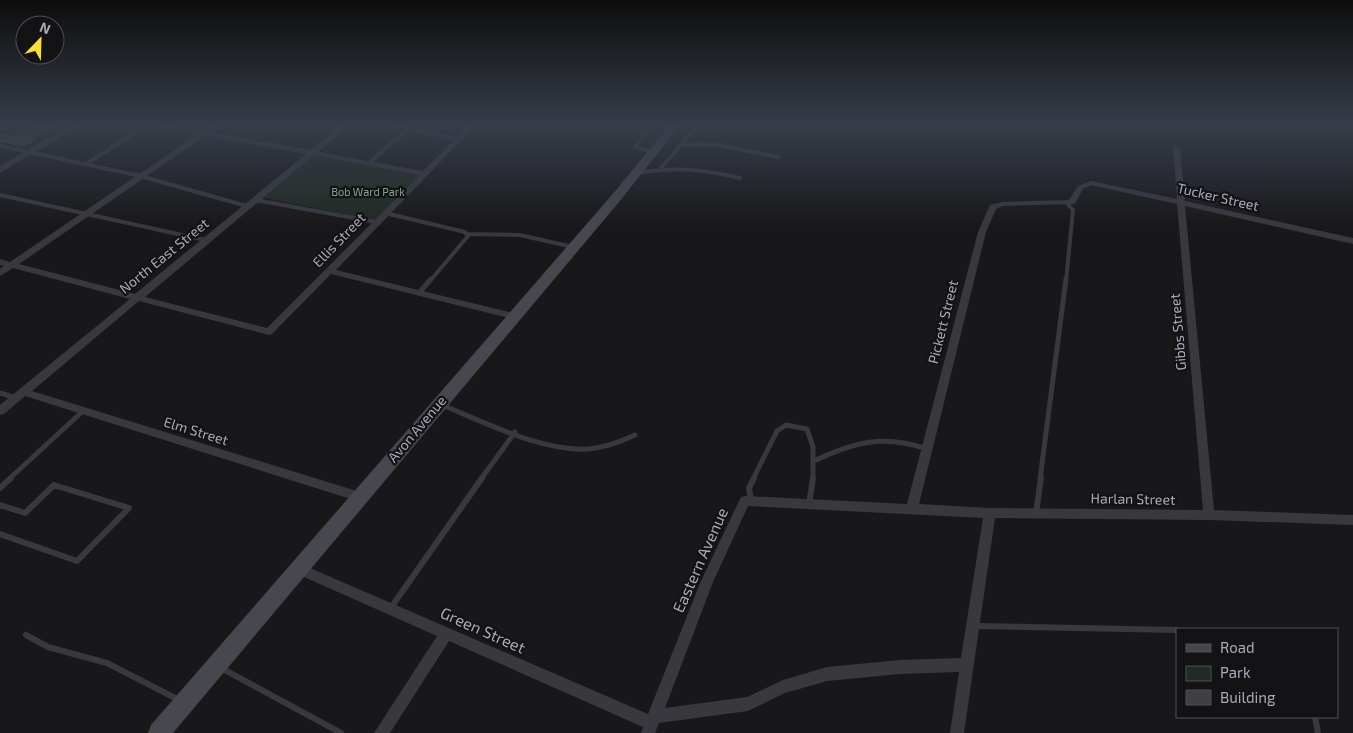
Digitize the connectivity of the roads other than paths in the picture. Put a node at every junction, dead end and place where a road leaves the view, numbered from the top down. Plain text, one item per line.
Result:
1 (18, 159) edge
2 (64, 159) edge
3 (93, 159) edge
4 (165, 159) edge
5 (305, 159) edge
6 (347, 159) edge
7 (373, 159) edge
8 (437, 159) edge
9 (647, 159) edge
10 (669, 159) edge
11 (1177, 159) edge
12 (369, 163) junction
13 (86, 164) junction
14 (660, 169) junction
15 (0, 170) edge
16 (423, 173) junction
17 (636, 174) junction
18 (141, 176) junction
19 (740, 178) dead end
20 (0, 195) edge
21 (256, 200) junction
22 (1182, 202) junction
23 (1062, 203) junction
24 (247, 206) junction
25 (385, 213) junction
26 (86, 214) junction
27 (376, 222) junction
28 (466, 234) junction
29 (205, 240) junction
30 (1353, 241) edge
31 (573, 247) junction
32 (0, 262) edge
33 (11, 265) junction
34 (328, 271) junction
35 (0, 273) edge
36 (419, 293) junction
37 (135, 297) junction
38 (513, 316) junction
39 (0, 393) edge
40 (19, 395) junction
41 (439, 404) junction
42 (0, 411) edge
43 (83, 411) junction
44 (515, 432) junction
45 (635, 435) dead end
46 (927, 449) junction
47 (814, 461) junction
48 (0, 488) edge
49 (360, 497) junction
50 (751, 501) junction
51 (809, 504) junction
52 (0, 505) edge
53 (912, 509) junction
54 (990, 513) junction
55 (1036, 513) junction
56 (1209, 515) junction
57 (1353, 520) edge
58 (0, 534) edge
59 (299, 569) junction
60 (390, 609) junction
61 (973, 626) junction
62 (1176, 630) edge
63 (447, 633) junction
64 (26, 635) dead end
65 (967, 665) junction
66 (216, 666) junction
67 (185, 702) junction
68 (1315, 718) edge
69 (652, 724) edge
70 (159, 733) edge
71 (341, 733) edge
72 (381, 733) edge
73 (957, 733) edge
74 (1318, 733) edge

1 - 15 street
2 - 13 lane
3 - 13 lane
4 - 18 street
5 - 21 street, North East Street
6 - 12 street
7 - 12 lane
8 - 16 street, Ellis Street
9 - 17 main road, Avon Avenue
10 - 14 lane
11 - 22 street, Gibbs Street
12 - 16 street
13 - 18 lane
14 - 17 lane
14 - 19 lane
16 - 25 street, Ellis Street
17 - 31 main road, Avon Avenue
18 - 24 lane
18 - 26 street
20 - 26 lane
21 - 24 street, North East Street
21 - 27 lane
22 - 23 street, Tucker Street
22 - 30 street, Tucker Street
22 - 56 street, Gibbs Street
23 - 46 street, Pickett Street
23 - 55 lane
24 - 29 street, North East Street
25 - 27 street, Ellis Street
25 - 28 lane
26 - 29 lane
26 - 33 street
27 - 34 street, Ellis Street
28 - 31 lane
28 - 36 lane
29 - 37 street, North East Street
31 - 38 main road, Avon Avenue
32 - 33 street
33 - 35 street
33 - 37 street
34 - 36 street
34 - 37 street, Ellis Street
36 - 38 street
37 - 40 street, North East Street
38 - 41 main road, Avon Avenue
39 - 40 lane
40 - 42 street, North East Street
40 - 43 street, Elm Street
41 - 44 lane
41 - 49 main road, Avon Avenue
43 - 48 lane
43 - 49 street, Elm Street
44 - 45 lane
44 - 60 lane
46 - 47 lane
46 - 53 street, Pickett Street
47 - 50 lane
47 - 51 lane
49 - 59 main road, Avon Avenue
50 - 51 street
50 - 69 street, Eastern Avenue
51 - 53 street
52 - 58 lane
53 - 54 street, Harlan Street
54 - 55 street, Harlan Street
54 - 61 street
55 - 56 street, Harlan Street
56 - 57 street, Harlan Street
59 - 60 street, Green Street
59 - 66 main road, Avon Avenue
60 - 63 street, Green Street
61 - 62 lane
61 - 65 street
63 - 69 street, Green Street
63 - 72 street
64 - 67 lane
65 - 69 street
65 - 73 street
66 - 67 main road, Avon Avenue
66 - 71 lane
67 - 70 main road, Avon Avenue
68 - 74 lane

